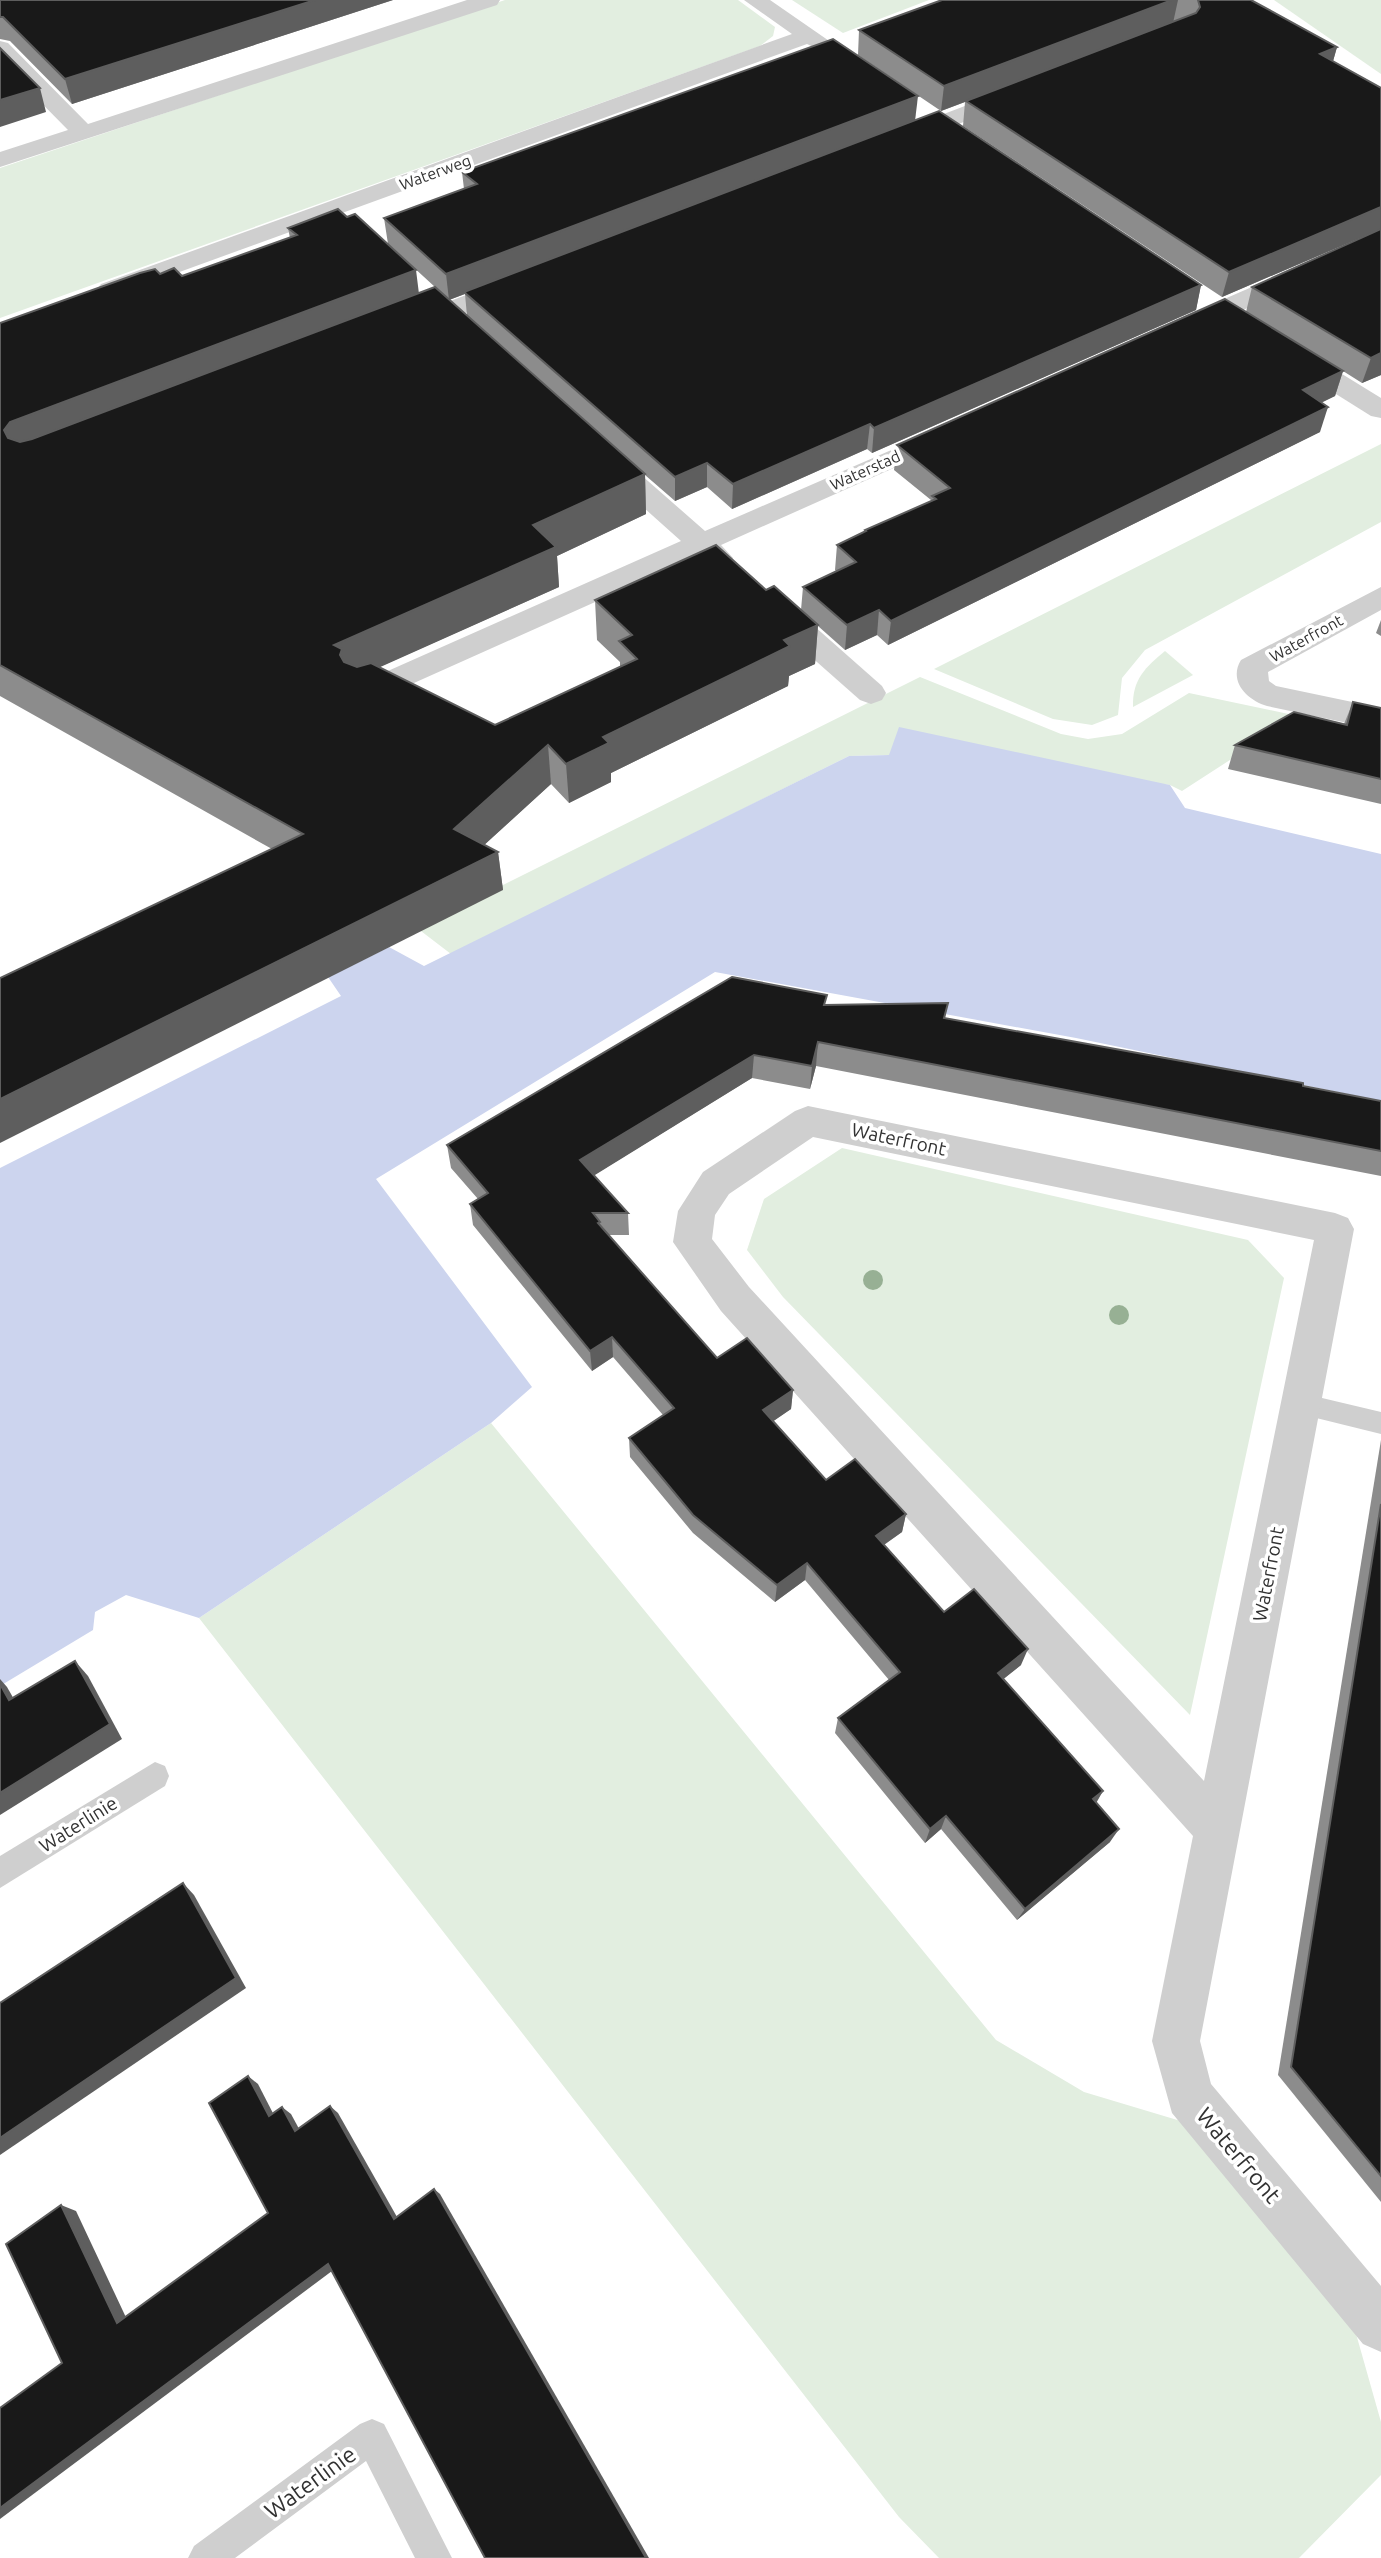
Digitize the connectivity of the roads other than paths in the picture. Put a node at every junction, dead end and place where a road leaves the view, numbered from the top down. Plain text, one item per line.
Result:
1 (488, 0) edge
2 (755, 0) edge
3 (809, 35) junction
4 (0, 48) edge
5 (844, 58) edge
6 (1030, 88) edge
7 (920, 108) edge
8 (942, 122) junction
9 (84, 133) junction
10 (964, 137) edge
11 (878, 147) edge
12 (0, 160) edge
13 (337, 207) junction
14 (354, 230) edge
15 (1381, 239) edge
16 (531, 279) edge
17 (91, 295) edge
18 (391, 333) edge
19 (1157, 339) edge
20 (1277, 346) edge
21 (1381, 410) edge
22 (967, 424) edge
23 (583, 439) edge
24 (701, 543) junction
25 (1381, 597) edge
26 (365, 693) edge
27 (871, 693) dead end
28 (1381, 719) edge
29 (1301, 1404) junction
30 (1381, 1423) edge
31 (155, 1776) dead end
32 (1219, 1831) junction
33 (0, 1872) edge
34 (1381, 2326) edge
35 (206, 2558) edge
36 (434, 2558) edge

1 - 9 street
2 - 3 street
3 - 5 street
3 - 13 street, Waterweg
4 - 9 street
6 - 8 street
7 - 8 street
8 - 10 street
8 - 11 street
9 - 12 street
13 - 14 street
13 - 17 street, Waterweg
15 - 19 street
16 - 18 street
20 - 21 street
22 - 24 street, Waterstad
23 - 24 street
24 - 26 street, Waterstad
24 - 27 street
25 - 28 street, Waterfront
29 - 30 lane
29 - 32 street, Waterfront
29 - 32 street, Waterfront
31 - 33 lane, Waterlinie
32 - 34 street, Waterfront
35 - 36 lane, Waterlinie

